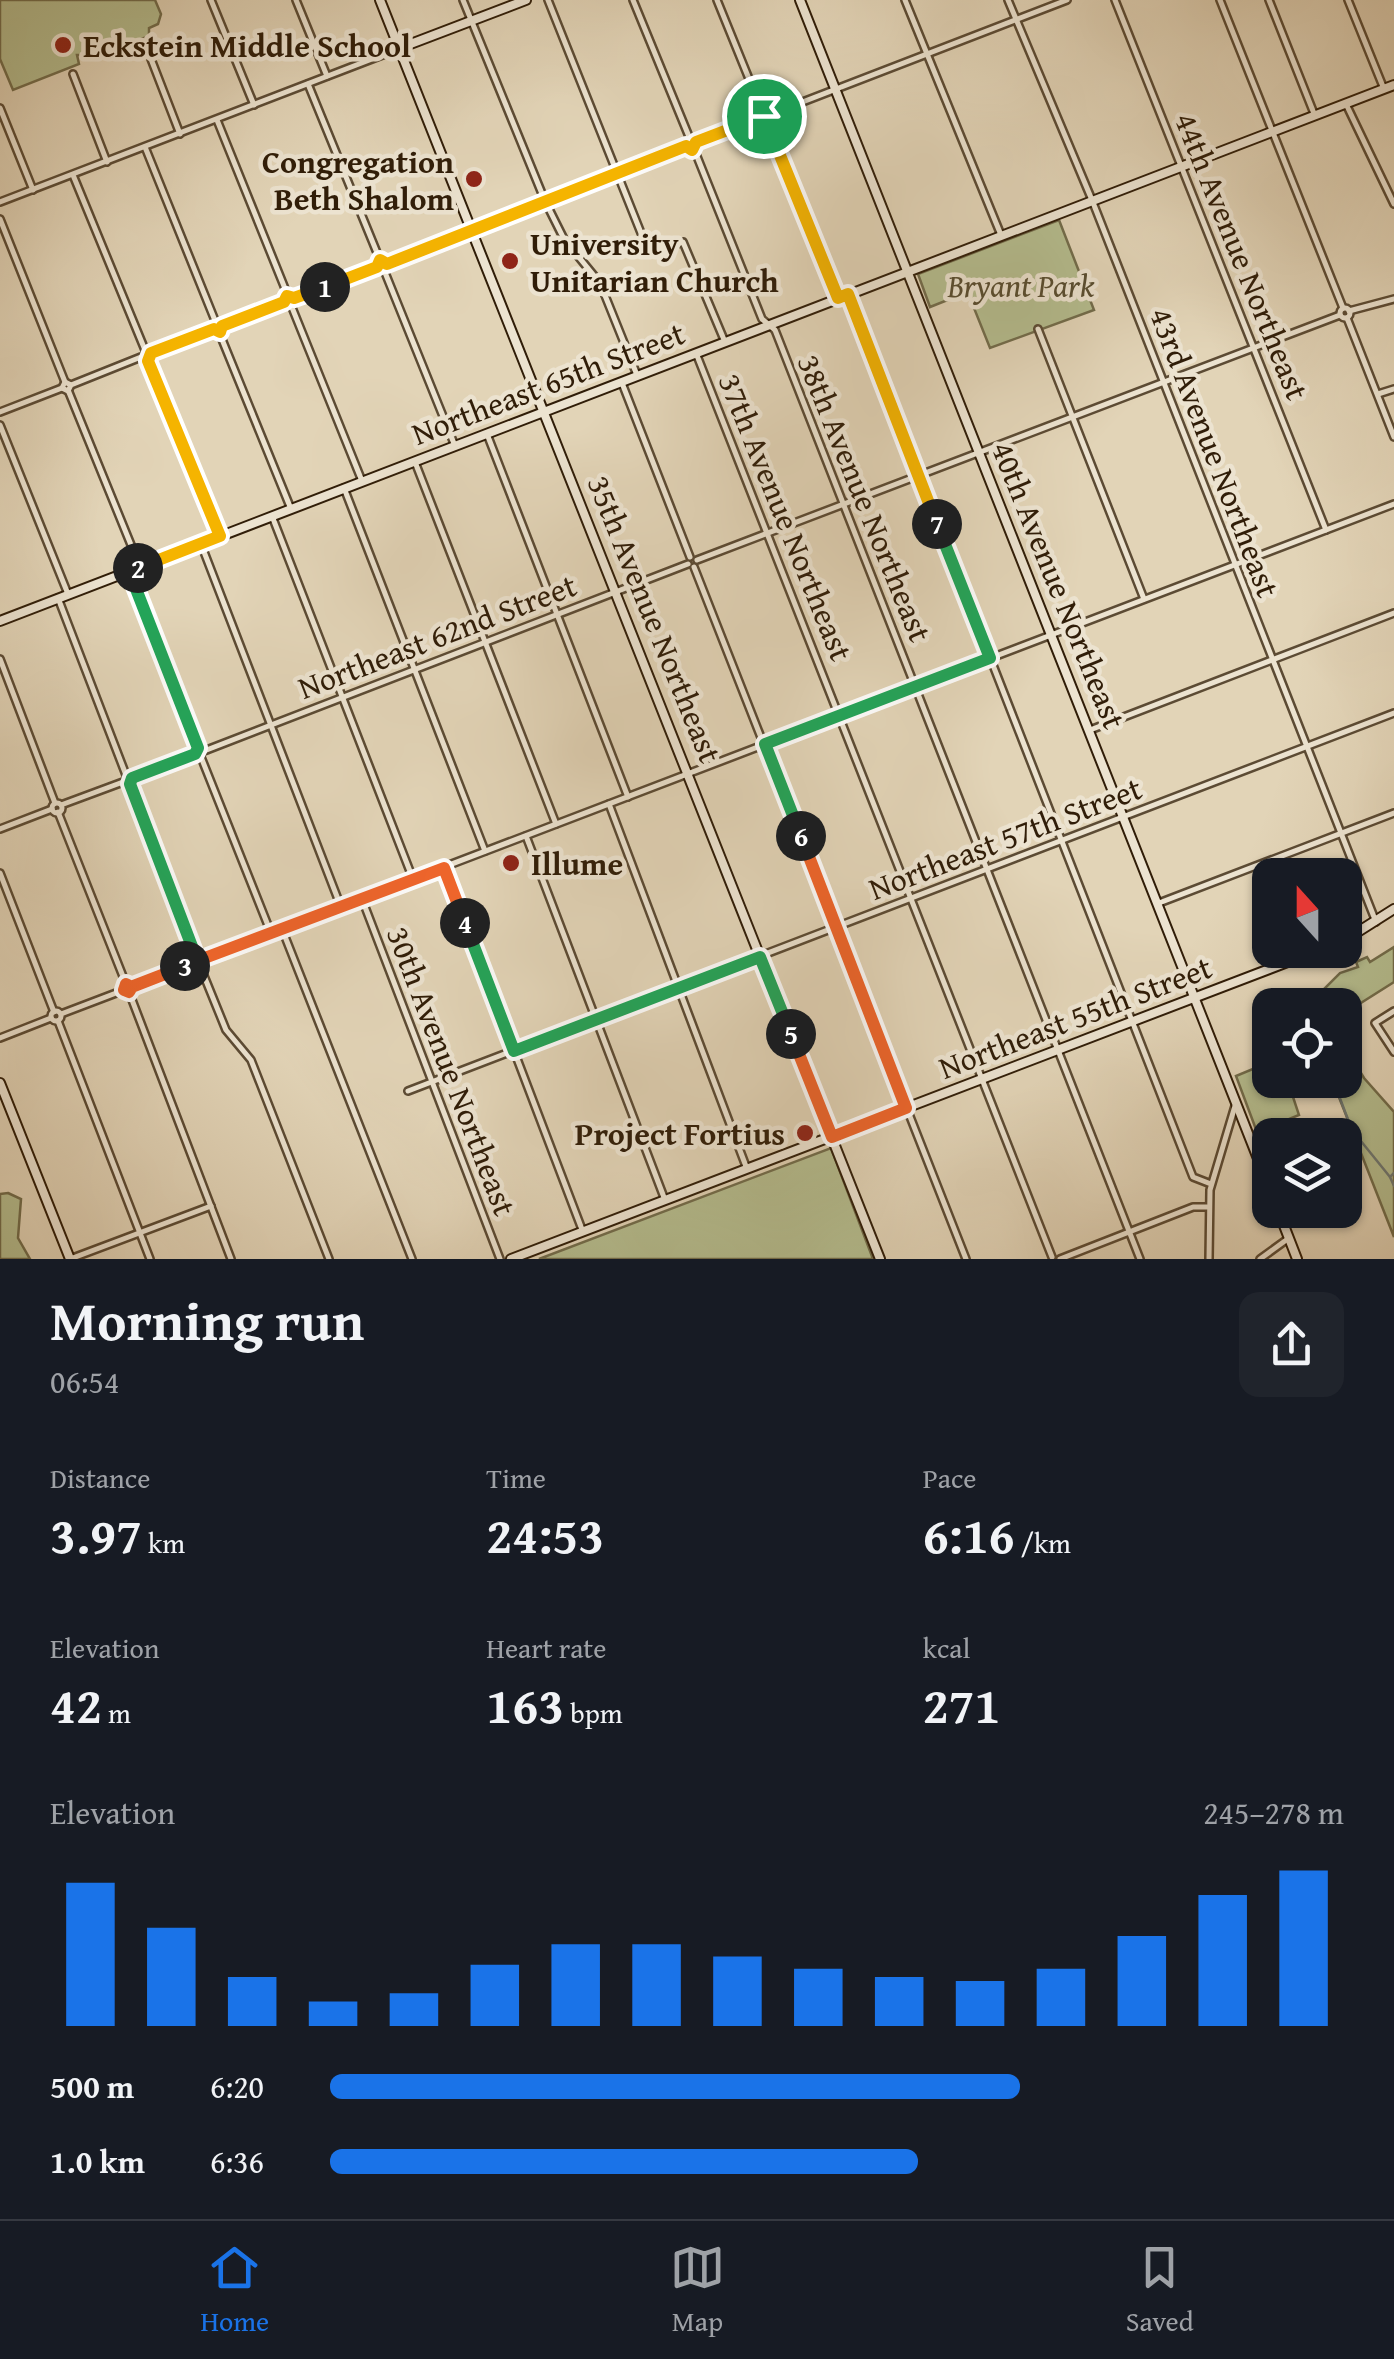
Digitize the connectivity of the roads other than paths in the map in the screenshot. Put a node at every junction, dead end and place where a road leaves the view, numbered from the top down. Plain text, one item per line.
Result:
1 (212, 0) edge
2 (296, 0) edge
3 (380, 0) edge
4 (463, 0) edge
5 (526, 0) edge
6 (548, 0) edge
7 (633, 0) edge
8 (717, 0) edge
9 (800, 0) edge
10 (905, 0) edge
11 (1008, 0) edge
12 (1067, 0) edge
13 (1115, 0) edge
14 (1220, 0) edge
15 (1269, 0) edge
16 (1348, 0) edge
17 (1016, 19) junction
18 (472, 20) junction
19 (146, 46) dead end
20 (400, 48) junction
21 (926, 53) junction
22 (72, 74) dead end
23 (328, 76) junction
24 (308, 84) junction
25 (1394, 86) edge
26 (835, 89) junction
27 (1384, 89) junction
28 (1346, 104) junction
29 (254, 105) junction
30 (0, 108) edge
31 (764, 116) junction
32 (1315, 116) junction
33 (217, 120) junction
34 (1274, 131) junction
35 (180, 134) junction
36 (692, 144) junction
37 (145, 148) junction
38 (108, 162) junction
39 (1182, 166) junction
40 (617, 174) junction
41 (73, 175) junction
42 (33, 190) junction
43 (1092, 200) junction
44 (545, 201) junction
45 (0, 202) edge
46 (1394, 204) edge
47 (0, 220) edge
48 (474, 229) junction
49 (1001, 235) junction
50 (382, 265) junction
51 (909, 271) junction
52 (843, 296) junction
53 (1394, 299) edge
54 (289, 300) junction
55 (1345, 313) junction
56 (769, 324) junction
57 (218, 328) junction
58 (1038, 329) dead end
59 (724, 342) junction
60 (1254, 347) junction
61 (696, 352) junction
62 (146, 355) junction
63 (637, 375) junction
64 (621, 381) junction
65 (1164, 382) junction
66 (67, 386) junction
67 (1394, 390) edge
68 (1376, 394) junction
69 (546, 410) junction
70 (0, 413) edge
71 (1073, 417) junction
72 (0, 425) edge
73 (487, 434) junction
74 (1394, 437) edge
75 (454, 446) junction
76 (980, 453) junction
77 (415, 462) junction
78 (919, 476) junction
79 (362, 481) junction
80 (344, 488) junction
81 (843, 504) junction
82 (1394, 504) edge
83 (291, 508) junction
84 (272, 516) junction
85 (1326, 530) junction
86 (768, 533) junction
87 (220, 536) junction
88 (201, 544) junction
89 (692, 562) junction
90 (1235, 564) junction
91 (140, 567) junction
92 (129, 571) junction
93 (616, 590) junction
94 (68, 594) junction
95 (58, 598) junction
96 (1144, 599) junction
97 (1394, 613) edge
98 (556, 614) junction
99 (0, 620) edge
100 (1052, 635) junction
101 (485, 641) junction
102 (990, 658) junction
103 (0, 659) edge
104 (1272, 659) junction
105 (414, 670) junction
106 (916, 688) junction
107 (342, 698) junction
108 (1394, 713) edge
109 (840, 716) junction
110 (271, 725) junction
111 (1090, 730) junction
112 (765, 744) junction
113 (1307, 746) junction
114 (199, 752) junction
115 (690, 774) junction
116 (127, 780) junction
117 (628, 797) junction
118 (609, 804) junction
119 (57, 807) junction
120 (1394, 813) edge
121 (1125, 816) junction
122 (556, 824) junction
123 (0, 829) edge
124 (1340, 833) junction
125 (526, 836) junction
126 (1063, 840) junction
127 (485, 852) junction
128 (444, 868) junction
129 (987, 870) junction
130 (0, 873) edge
131 (412, 879) junction
132 (911, 898) junction
133 (362, 899) junction
134 (1158, 903) junction
135 (341, 906) junction
136 (1394, 909) edge
137 (1376, 922) junction
138 (835, 928) junction
139 (282, 929) junction
140 (1362, 930) edge
141 (271, 934) junction
142 (760, 957) junction
143 (198, 961) junction
144 (1273, 968) edge
145 (128, 988) junction
146 (678, 988) junction
147 (1196, 998) junction
148 (1394, 1010) edge
149 (56, 1016) junction
150 (596, 1020) junction
151 (1134, 1022) junction
152 (0, 1038) edge
153 (514, 1051) junction
154 (1057, 1051) junction
155 (1394, 1052) edge
156 (982, 1080) junction
157 (432, 1082) junction
158 (0, 1083) edge
159 (408, 1091) dead end
160 (1236, 1103) junction
161 (906, 1108) junction
162 (832, 1137) junction
163 (1252, 1143) edge
164 (747, 1169) junction
165 (1211, 1184) junction
166 (665, 1200) junction
167 (211, 1206) junction
168 (1208, 1208) junction
169 (1285, 1228) edge
170 (583, 1232) junction
171 (1129, 1232) junction
172 (140, 1233) junction
173 (1289, 1238) junction
174 (1055, 1258) edge
175 (70, 1259) edge
176 (150, 1259) edge
177 (232, 1259) edge
178 (329, 1259) edge
179 (412, 1259) edge
180 (500, 1259) edge
181 (511, 1259) edge
182 (880, 1259) edge
183 (966, 1259) edge
184 (1140, 1259) edge
185 (1208, 1259) edge
186 (1260, 1259) edge
187 (1298, 1259) edge

1 - 29 street
2 - 23 street
3 - 20 main road, 35th Avenue Northeast
4 - 18 street
5 - 18 main road
6 - 40 street
7 - 36 street, 38th Avenue Northeast
8 - 31 street
9 - 26 main road, 40th Avenue Northeast
10 - 21 street
11 - 17 street, 43rd Avenue Northeast
12 - 17 street
13 - 39 street, 44th Avenue Northeast
14 - 34 street
15 - 32 street
16 - 27 street
17 - 21 street
17 - 43 street, 43rd Avenue Northeast
18 - 20 main road
18 - 44 street
19 - 35 street
20 - 23 street
20 - 48 main road, 35th Avenue Northeast
21 - 26 street
21 - 49 street
22 - 38 street
23 - 24 street
24 - 29 street
24 - 50 street
25 - 27 main road, Northeast 65th Street
26 - 31 street
26 - 51 main road, 40th Avenue Northeast
27 - 28 main road, Northeast 65th Street
28 - 32 main road, Northeast 65th Street
28 - 46 street
29 - 33 street
30 - 42 street
31 - 36 street
31 - 52 street
32 - 34 main road, Northeast 65th Street
33 - 35 street
33 - 54 street
34 - 39 main road, Northeast 65th Street
34 - 55 street
35 - 37 street
36 - 40 street
36 - 56 street, 38th Avenue Northeast
37 - 38 street
37 - 57 street
38 - 41 street
39 - 43 main road, Northeast 65th Street
39 - 60 street, 44th Avenue Northeast
40 - 44 street
40 - 59 street, 37th Avenue Northeast
41 - 42 street
41 - 62 street
42 - 45 street
43 - 49 main road, Northeast 65th Street
43 - 65 street, 43rd Avenue Northeast
44 - 48 street
44 - 63 street
47 - 66 street
48 - 50 street
48 - 69 main road, 35th Avenue Northeast
49 - 51 main road, Northeast 65th Street
50 - 54 street
50 - 75 street
51 - 52 main road, Northeast 65th Street
51 - 76 main road, 40th Avenue Northeast
52 - 56 main road, Northeast 65th Street
52 - 78 street
53 - 55 street, Northeast 62nd Street
54 - 57 street
54 - 79 street
55 - 60 street, Northeast 62nd Street
55 - 68 street
56 - 59 main road, Northeast 65th Street
56 - 81 street, 38th Avenue Northeast
57 - 62 street
57 - 83 street
58 - 71 street
59 - 61 main road, Northeast 65th Street
60 - 65 street, Northeast 62nd Street
60 - 85 street, 44th Avenue Northeast
61 - 63 main road, Northeast 65th Street
61 - 86 street, 37th Avenue Northeast
62 - 66 street
62 - 87 street
63 - 64 main road, Northeast 65th Street
64 - 69 main road, Northeast 65th Street
64 - 89 street
65 - 71 street, Northeast 62nd Street
65 - 90 street, 43rd Avenue Northeast
66 - 70 street
66 - 91 street
67 - 68 street
68 - 74 street
69 - 73 main road, Northeast 65th Street
69 - 93 main road, 35th Avenue Northeast
71 - 76 street, Northeast 62nd Street
71 - 96 street
72 - 94 street
73 - 75 main road, Northeast 65th Street
73 - 98 street
75 - 77 main road, Northeast 65th Street
76 - 78 street, Northeast 62nd Street
76 - 100 main road, 40th Avenue Northeast
77 - 79 main road, Northeast 65th Street
77 - 101 street
78 - 81 street, Northeast 62nd Street
78 - 102 street
79 - 80 main road, Northeast 65th Street
80 - 83 main road, Northeast 65th Street
80 - 105 street
81 - 86 street, Northeast 62nd Street
81 - 106 street, 38th Avenue Northeast
82 - 85 street
83 - 84 main road, Northeast 65th Street
84 - 87 main road, Northeast 65th Street
84 - 107 street
85 - 90 street
86 - 89 street, Northeast 62nd Street
86 - 109 street, 37th Avenue Northeast
87 - 88 main road, Northeast 65th Street
88 - 91 main road, Northeast 65th Street
88 - 110 street, 30th Avenue Northeast
89 - 93 street, Northeast 62nd Street
89 - 112 street
90 - 96 street
90 - 104 street, 43rd Avenue Northeast
91 - 92 main road, Northeast 65th Street
92 - 94 main road, Northeast 65th Street
92 - 114 street
93 - 98 street, Northeast 62nd Street
93 - 115 main road, 35th Avenue Northeast
94 - 95 main road, Northeast 65th Street
95 - 99 main road, Northeast 65th Street
95 - 116 street
96 - 100 street
97 - 104 street
98 - 101 street, Northeast 62nd Street
98 - 117 street
100 - 102 street
100 - 111 main road, 40th Avenue Northeast
101 - 105 street, Northeast 62nd Street
101 - 122 street
102 - 106 street
102 - 126 street
103 - 119 street
104 - 111 street
104 - 113 street, 43rd Avenue Northeast
105 - 107 street, Northeast 62nd Street
105 - 127 street
106 - 109 street
106 - 129 street, 38th Avenue Northeast
107 - 110 street, Northeast 62nd Street
107 - 131 street
108 - 113 street, Northeast 57th Street
109 - 112 street
109 - 132 street, 37th Avenue Northeast
110 - 114 street, Northeast 62nd Street
110 - 135 street, 30th Avenue Northeast
111 - 121 main road, 40th Avenue Northeast
112 - 115 street
112 - 138 street
113 - 121 street, Northeast 57th Street
113 - 124 street, 43rd Avenue Northeast
114 - 116 street, Northeast 62nd Street
114 - 141 street
115 - 117 street
115 - 142 main road, 35th Avenue Northeast
116 - 119 street, Northeast 62nd Street
116 - 143 street
117 - 118 street
118 - 122 street
118 - 146 street
119 - 123 street, Northeast 62nd Street
119 - 145 street
120 - 124 street
121 - 126 street, Northeast 57th Street
121 - 134 main road, 40th Avenue Northeast
122 - 125 street
124 - 134 street
124 - 137 street, 43rd Avenue Northeast
125 - 127 street
125 - 150 street
126 - 129 street, Northeast 57th Street
126 - 151 street
127 - 128 street
128 - 131 street
128 - 153 street
129 - 132 street, Northeast 57th Street
129 - 154 street, 38th Avenue Northeast
130 - 149 street
131 - 133 street
132 - 138 street, Northeast 57th Street
132 - 156 street, 37th Avenue Northeast
133 - 135 street
133 - 157 street, 30th Avenue Northeast
134 - 147 main road, 40th Avenue Northeast
135 - 139 street
136 - 137 main road
137 - 140 main road
138 - 142 street, Northeast 57th Street
138 - 161 street
139 - 141 street
139 - 179 street
141 - 143 street
142 - 146 street, Northeast 57th Street
142 - 162 main road, 35th Avenue Northeast
143 - 145 street
143 - 178 street
144 - 147 main road, Northeast 55th Street
145 - 149 street
145 - 167 street
146 - 150 street, Northeast 57th Street
146 - 164 street
147 - 151 main road, Northeast 55th Street
147 - 160 main road, 40th Avenue Northeast
148 - 155 street
149 - 152 street
149 - 172 street
150 - 153 street, Northeast 57th Street
150 - 166 street
151 - 154 main road, Northeast 55th Street
151 - 165 street
153 - 157 street, Northeast 57th Street
153 - 170 street
154 - 156 main road, Northeast 55th Street
154 - 171 street, 38th Avenue Northeast
156 - 161 main road, Northeast 55th Street
156 - 174 street, 37th Avenue Northeast
157 - 159 street, Northeast 57th Street
157 - 180 street, 30th Avenue Northeast
158 - 175 main road
160 - 163 main road, 40th Avenue Northeast
160 - 165 street
161 - 162 main road, Northeast 55th Street
161 - 183 street
162 - 164 main road, Northeast 55th Street
162 - 182 main road, 35th Avenue Northeast
164 - 166 main road, Northeast 55th Street
165 - 168 street
166 - 170 main road, Northeast 55th Street
167 - 172 street
167 - 177 street
168 - 171 street
168 - 185 street
169 - 173 main road
170 - 181 main road, Northeast 55th Street
171 - 174 street
171 - 184 street, 38th Avenue Northeast
172 - 175 street
172 - 176 street
173 - 186 street
173 - 187 main road

